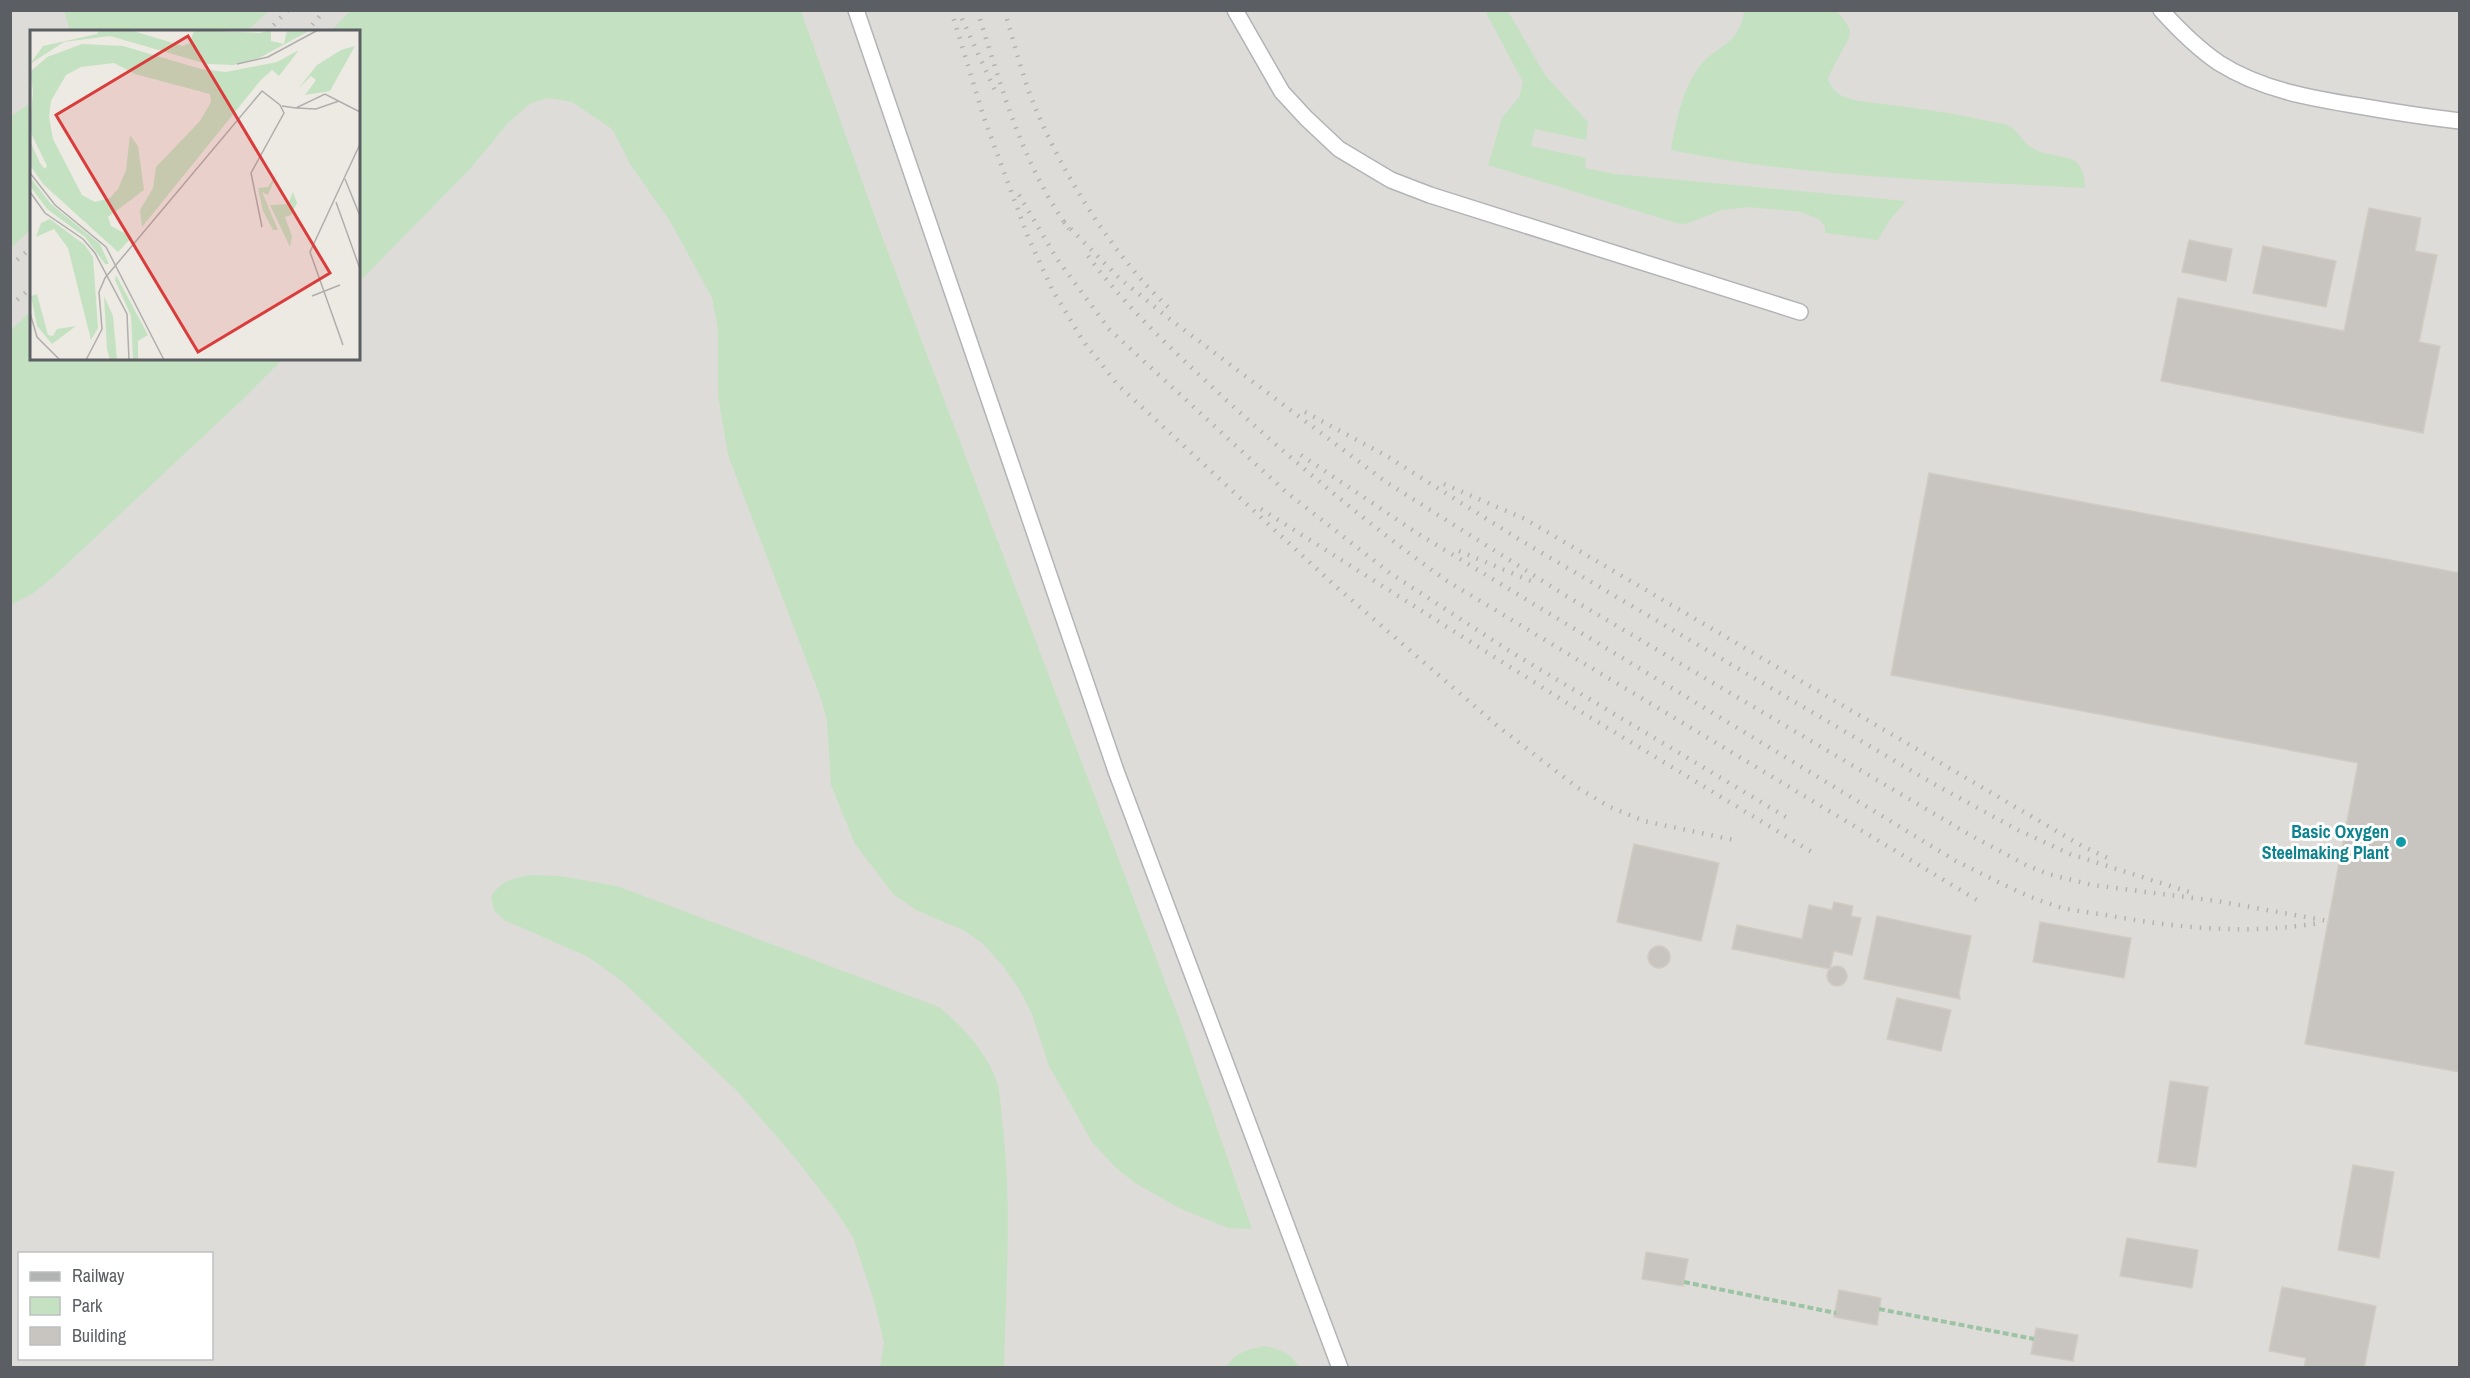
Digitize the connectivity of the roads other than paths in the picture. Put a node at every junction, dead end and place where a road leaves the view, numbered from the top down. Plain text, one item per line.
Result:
1 (856, 10) edge
2 (1235, 10) edge
3 (2161, 10) edge
4 (2460, 121) edge
5 (1800, 312) dead end
6 (1340, 1368) edge

1 - 6 lane
2 - 5 lane
3 - 4 lane

